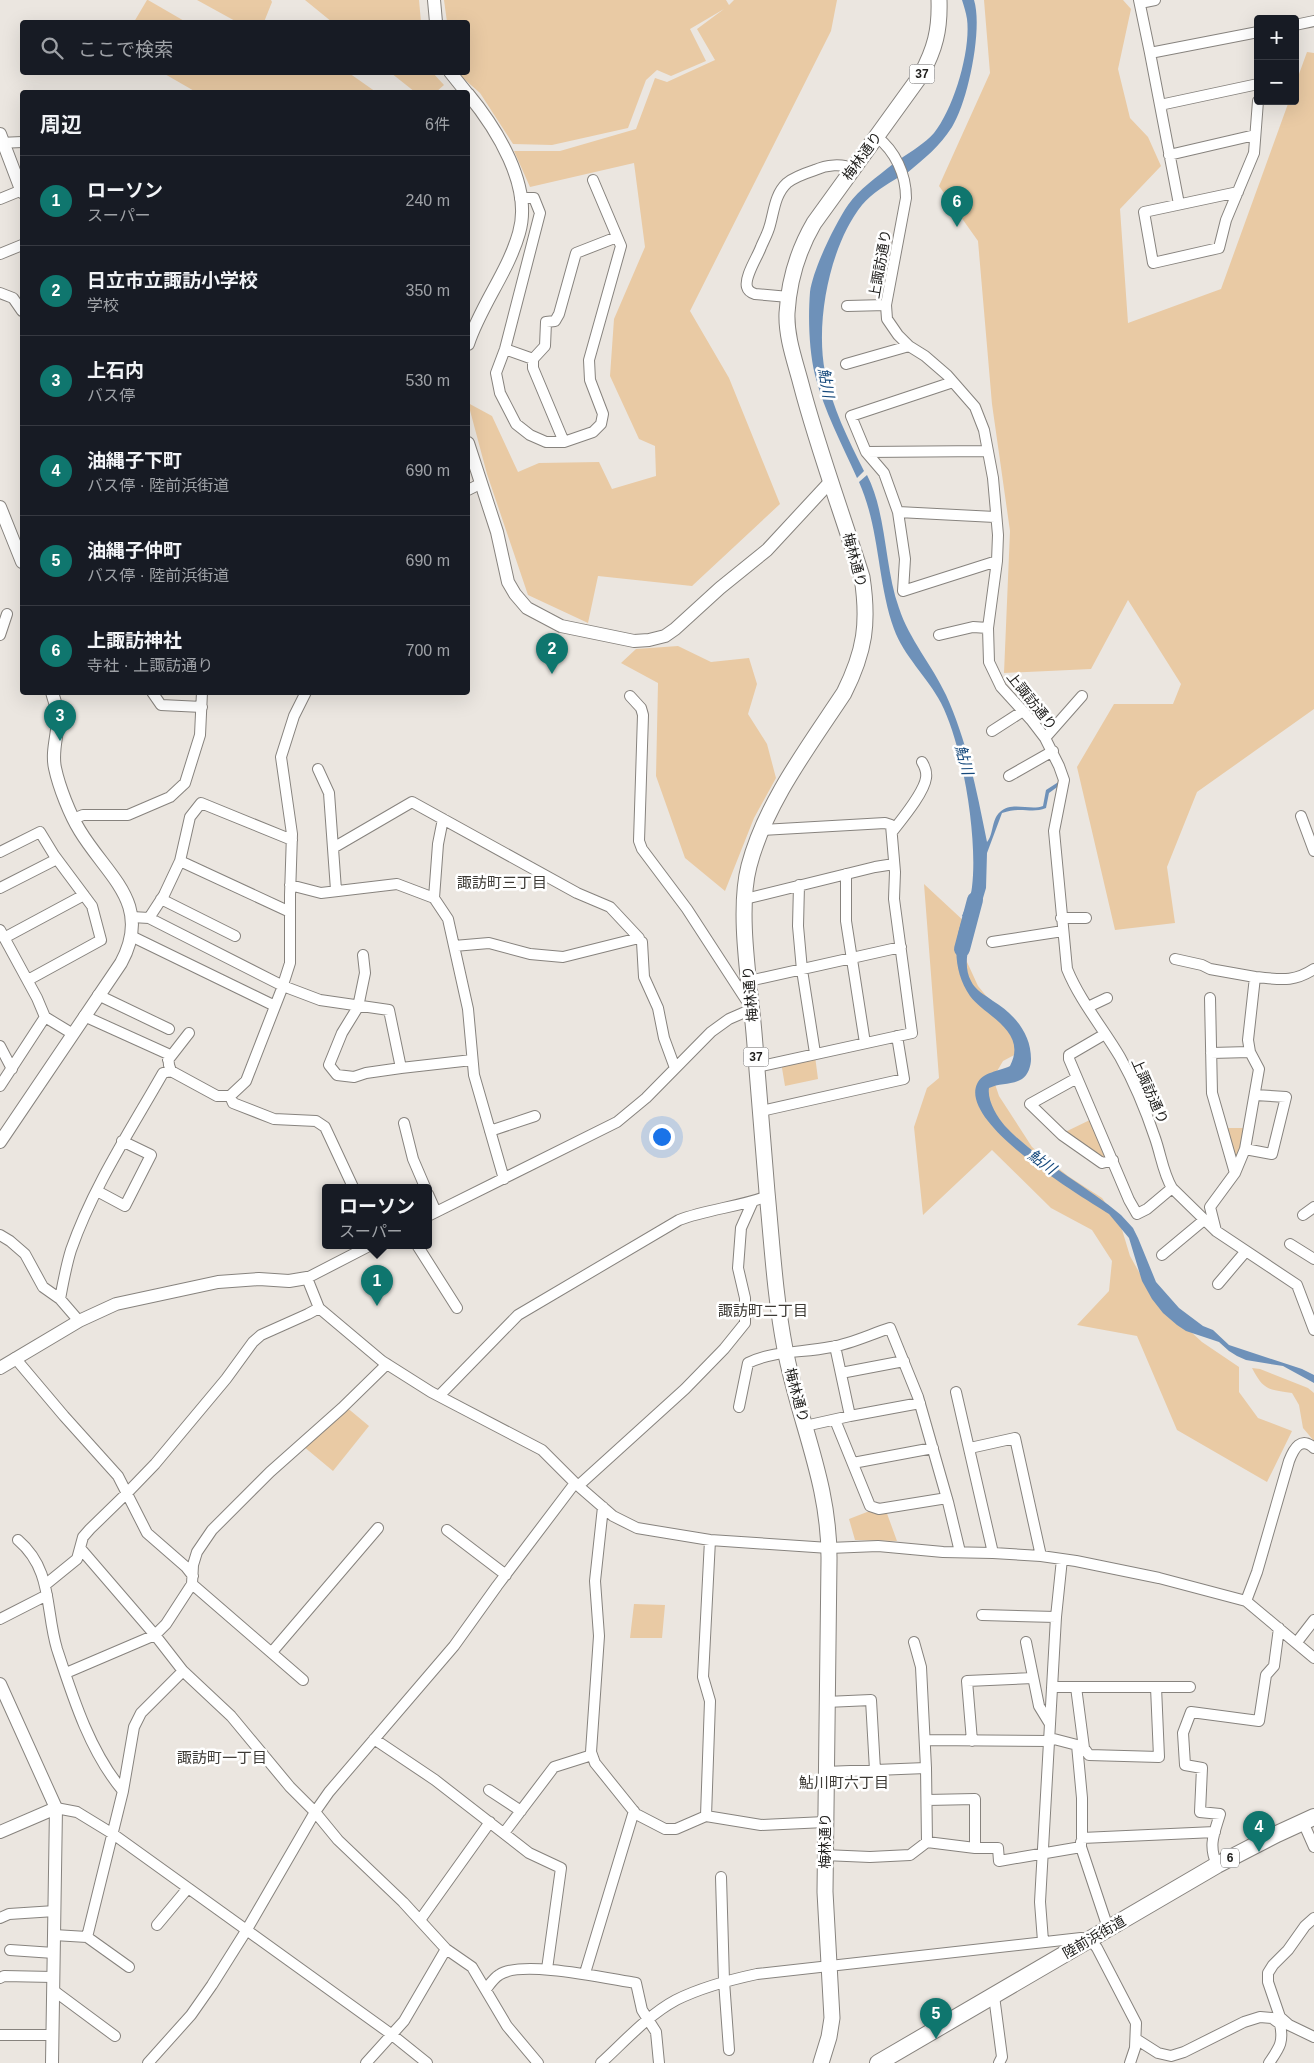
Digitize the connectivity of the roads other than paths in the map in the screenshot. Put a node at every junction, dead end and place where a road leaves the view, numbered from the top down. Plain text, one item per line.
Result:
1 (434, 0) edge
2 (939, 0) edge
3 (1155, 0) edge
4 (1139, 2) edge
5 (436, 20) edge
6 (1314, 21) edge
7 (1299, 24) edge
8 (1254, 33) edge
9 (1150, 53) junction
10 (452, 75) edge
11 (1254, 85) edge
12 (465, 90) edge
13 (470, 97) edge
14 (1160, 105) junction
15 (1258, 105) edge
16 (1255, 135) junction
17 (877, 137) junction
18 (1, 139) edge
19 (20, 142) edge
20 (1170, 155) junction
21 (853, 169) junction
22 (593, 180) dead end
23 (20, 186) edge
24 (20, 192) edge
25 (1238, 192) junction
26 (0, 198) edge
27 (520, 198) junction
28 (1179, 204) junction
29 (617, 237) junction
30 (20, 246) edge
31 (0, 254) edge
32 (0, 292) edge
33 (789, 297) junction
34 (886, 305) junction
35 (846, 306) dead end
36 (20, 308) edge
37 (470, 340) edge
38 (909, 346) junction
39 (505, 349) junction
40 (533, 359) junction
41 (846, 364) dead end
42 (953, 382) junction
43 (564, 442) junction
44 (988, 451) junction
45 (866, 452) junction
46 (470, 458) edge
47 (830, 482) junction
48 (480, 484) junction
49 (470, 489) edge
50 (0, 507) edge
51 (898, 512) junction
52 (996, 517) junction
53 (20, 557) edge
54 (997, 561) junction
55 (7, 614) dead end
56 (988, 628) junction
57 (0, 635) edge
58 (940, 635) dead end
59 (53, 695) edge
60 (154, 695) edge
61 (202, 695) edge
62 (304, 695) edge
63 (630, 696) dead end
64 (1082, 696) dead end
65 (202, 707) junction
66 (1024, 711) junction
67 (992, 731) dead end
68 (1045, 738) junction
69 (1053, 751) junction
70 (922, 762) dead end
71 (318, 769) dead end
72 (1008, 776) dead end
73 (1300, 816) dead end
74 (73, 819) junction
75 (443, 819) junction
76 (760, 830) junction
77 (892, 832) junction
78 (292, 840) junction
79 (1313, 844) edge
80 (333, 848) junction
81 (0, 852) edge
82 (57, 859) junction
83 (180, 861) junction
84 (894, 864) junction
85 (846, 874) junction
86 (290, 885) junction
87 (799, 885) junction
88 (0, 888) edge
89 (336, 890) junction
90 (84, 896) junction
91 (434, 898) junction
92 (162, 899) junction
93 (745, 899) junction
94 (290, 912) junction
95 (132, 917) junction
96 (148, 918) junction
97 (1061, 918) junction
98 (1086, 918) dead end
99 (1062, 931) junction
100 (2, 934) edge
101 (131, 936) junction
102 (234, 936) dead end
103 (642, 942) dead end
104 (992, 942) dead end
105 (454, 946) junction
106 (901, 947) junction
107 (363, 955) dead end
108 (852, 958) junction
109 (1175, 959) dead end
110 (1314, 969) edge
111 (802, 970) junction
112 (1255, 977) junction
113 (28, 980) junction
114 (749, 982) junction
115 (283, 986) junction
116 (98, 996) junction
117 (1107, 998) dead end
118 (1210, 998) dead end
119 (276, 1006) junction
120 (358, 1007) junction
121 (1088, 1007) junction
122 (752, 1009) junction
123 (84, 1016) junction
124 (45, 1017) junction
125 (169, 1029) dead end
126 (189, 1033) dead end
127 (73, 1034) junction
128 (1105, 1034) junction
129 (897, 1036) junction
130 (865, 1043) junction
131 (0, 1046) edge
132 (1250, 1052) junction
133 (815, 1053) junction
134 (1211, 1053) junction
135 (168, 1060) junction
136 (472, 1060) junction
137 (757, 1067) junction
138 (401, 1068) junction
139 (675, 1068) junction
140 (12, 1069) junction
141 (171, 1071) junction
142 (1077, 1078) junction
143 (0, 1086) edge
144 (1255, 1095) junction
145 (230, 1096) junction
146 (761, 1111) junction
147 (535, 1116) dead end
148 (404, 1123) dead end
149 (490, 1131) junction
150 (122, 1141) junction
151 (0, 1142) edge
152 (1245, 1149) junction
153 (1113, 1160) junction
154 (1235, 1173) junction
155 (504, 1179) junction
156 (352, 1184) edge
157 (424, 1184) edge
158 (1172, 1188) junction
159 (97, 1191) junction
160 (768, 1196) junction
161 (753, 1201) junction
162 (1314, 1206) edge
163 (432, 1214) edge
164 (1303, 1215) dead end
165 (1204, 1220) junction
166 (1216, 1231) junction
167 (0, 1235) edge
168 (1290, 1244) dead end
169 (364, 1249) edge
170 (420, 1249) edge
171 (1246, 1251) junction
172 (1162, 1255) dead end
173 (1314, 1259) edge
174 (307, 1278) junction
175 (1218, 1284) dead end
176 (60, 1299) junction
177 (319, 1308) junction
178 (458, 1308) dead end
179 (79, 1321) junction
180 (1314, 1330) edge
181 (835, 1346) junction
182 (786, 1351) junction
183 (16, 1358) junction
184 (904, 1361) junction
185 (387, 1364) junction
186 (0, 1368) edge
187 (841, 1373) junction
188 (956, 1392) dead end
189 (440, 1396) junction
190 (920, 1403) junction
191 (739, 1407) dead end
192 (850, 1416) junction
193 (834, 1420) junction
194 (805, 1426) junction
195 (933, 1448) junction
196 (970, 1448) junction
197 (1314, 1448) edge
198 (853, 1463) junction
199 (577, 1485) junction
200 (128, 1493) junction
201 (947, 1498) junction
202 (603, 1507) junction
203 (378, 1528) dead end
204 (447, 1530) dead end
205 (18, 1540) dead end
206 (710, 1540) junction
207 (80, 1548) junction
208 (829, 1548) junction
209 (960, 1552) junction
210 (993, 1553) junction
211 (1041, 1556) junction
212 (1062, 1559) junction
213 (506, 1574) junction
214 (192, 1580) junction
215 (46, 1590) junction
216 (1246, 1601) junction
217 (982, 1615) dead end
218 (1056, 1617) junction
219 (0, 1619) edge
220 (1314, 1620) edge
221 (1278, 1628) junction
222 (156, 1635) junction
223 (914, 1642) dead end
224 (1026, 1642) dead end
225 (1296, 1642) junction
226 (272, 1652) junction
227 (1314, 1658) edge
228 (183, 1670) junction
229 (66, 1673) junction
230 (1033, 1678) junction
231 (303, 1680) dead end
232 (0, 1684) edge
233 (1052, 1687) junction
234 (1076, 1687) junction
235 (1156, 1687) junction
236 (1190, 1687) dead end
237 (826, 1702) junction
238 (1050, 1724) junction
239 (374, 1739) junction
240 (926, 1740) junction
241 (972, 1740) junction
242 (1050, 1740) junction
243 (1080, 1746) junction
244 (592, 1755) junction
245 (926, 1768) junction
246 (875, 1770) junction
247 (825, 1772) junction
248 (489, 1790) dead end
249 (123, 1791) junction
250 (928, 1800) junction
251 (56, 1808) junction
252 (521, 1811) junction
253 (315, 1812) junction
254 (634, 1812) junction
255 (706, 1816) junction
256 (1309, 1820) edge
257 (490, 1822) junction
258 (825, 1822) junction
259 (0, 1832) edge
260 (1215, 1832) junction
261 (504, 1833) junction
262 (113, 1834) junction
263 (927, 1842) junction
264 (1081, 1843) junction
265 (1314, 1847) edge
266 (975, 1848) junction
267 (824, 1855) junction
268 (1043, 1855) junction
269 (1217, 1865) junction
270 (721, 1878) dead end
271 (188, 1888) junction
272 (55, 1911) junction
273 (0, 1918) edge
274 (1314, 1918) edge
275 (420, 1920) junction
276 (157, 1925) dead end
277 (1108, 1928) junction
278 (246, 1930) junction
279 (54, 1935) junction
280 (87, 1938) junction
281 (1090, 1939) junction
282 (1043, 1941) junction
283 (446, 1949) junction
284 (10, 1950) dead end
285 (54, 1953) junction
286 (828, 1966) junction
287 (129, 1967) dead end
288 (547, 1969) junction
289 (585, 1973) junction
290 (0, 1978) edge
291 (724, 1981) junction
292 (53, 1984) junction
293 (486, 1989) junction
294 (994, 1996) junction
295 (649, 2020) junction
296 (1280, 2020) junction
297 (52, 2034) junction
298 (390, 2034) junction
299 (0, 2035) edge
300 (115, 2036) dead end
301 (1314, 2037) edge
302 (1136, 2038) junction
303 (729, 2050) dead end
304 (52, 2063) edge
305 (148, 2063) edge
306 (366, 2063) edge
307 (427, 2063) edge
308 (538, 2063) edge
309 (601, 2063) edge
310 (659, 2063) edge
311 (821, 2063) edge
312 (878, 2063) edge
313 (999, 2063) edge
314 (1130, 2063) edge
315 (1269, 2063) edge

1 - 5 street
2 - 17 main road, 梅林通り / 37
3 - 4 street
4 - 9 street
6 - 7 street
8 - 9 street
9 - 14 street
10 - 12 street
11 - 14 street
13 - 27 street
14 - 20 street
15 - 16 street
16 - 20 street
16 - 25 street
17 - 21 main road, 梅林通り / 37
17 - 34 street, 上諏訪通り
18 - 19 street
18 - 23 street
20 - 28 street
21 - 33 main road, 梅林通り / 37
21 - 33 street
22 - 29 street
24 - 26 street
25 - 28 street
25 - 28 street
27 - 37 street
27 - 39 street
29 - 40 street
29 - 43 street
30 - 31 street
32 - 36 street
33 - 47 main road, 梅林通り / 37
34 - 35 street
34 - 38 street, 上諏訪通り
38 - 41 street
38 - 42 street, 上諏訪通り
39 - 40 street
39 - 43 street
40 - 43 street
42 - 44 street, 上諏訪通り
42 - 45 street
44 - 45 street
44 - 52 street, 上諏訪通り
45 - 51 street
46 - 48 street
47 - 48 street
47 - 76 main road, 梅林通り / 37
48 - 49 street
50 - 53 street
51 - 52 street
51 - 54 street
52 - 54 street, 上諏訪通り
54 - 56 street, 上諏訪通り
55 - 57 street
56 - 58 street
56 - 66 street, 上諏訪通り
59 - 74 street
60 - 65 street
61 - 65 street
62 - 78 street
63 - 122 street
64 - 68 street
65 - 74 street
66 - 67 street
66 - 68 street, 上諏訪通り
68 - 69 street, 上諏訪通り
69 - 72 street
69 - 97 street, 上諏訪通り
70 - 77 street
71 - 80 street
73 - 79 street
74 - 95 street
75 - 80 street
75 - 91 street
75 - 105 street
76 - 77 street
76 - 93 main road, 梅林通り / 37
77 - 84 street
78 - 83 street
78 - 86 street
80 - 89 street
81 - 82 street
82 - 88 street
82 - 90 street
83 - 92 street
83 - 94 street
84 - 85 street
84 - 106 street
85 - 87 street
85 - 108 street
86 - 89 street
86 - 94 street
87 - 93 street
87 - 111 street
89 - 91 street
90 - 100 street
90 - 113 street
91 - 105 street
92 - 96 street
92 - 102 street
93 - 114 main road, 梅林通り / 37
94 - 115 street
95 - 96 street
95 - 101 street
96 - 115 street
97 - 98 street
97 - 99 street, 上諏訪通り
99 - 104 street
99 - 121 street, 上諏訪通り
100 - 113 street
101 - 116 street
101 - 119 street
103 - 139 street
105 - 136 street
106 - 108 street
106 - 129 street
107 - 120 street
108 - 111 street
108 - 130 street
109 - 112 street
110 - 112 street
111 - 114 street
111 - 133 street
112 - 132 street
113 - 124 street
114 - 122 main road, 梅林通り / 37
115 - 119 street
115 - 120 street
116 - 123 street
116 - 125 street
117 - 121 street
118 - 134 street
119 - 145 street
120 - 138 street
120 - 138 street
121 - 128 street, 上諏訪通り
122 - 137 main road, 梅林通り / 37
122 - 139 street
123 - 127 street
123 - 135 street
124 - 127 street
124 - 140 street
126 - 135 street
127 - 151 street
128 - 142 street
128 - 158 street, 上諏訪通り
129 - 130 street
129 - 146 street
130 - 133 street
131 - 140 street
132 - 134 street
132 - 144 street
133 - 137 street
134 - 154 street
135 - 141 street
136 - 138 street
136 - 149 street
137 - 146 main road, 梅林通り / 37
139 - 155 street
140 - 143 street
141 - 145 street
141 - 150 street
142 - 153 street
142 - 153 street
144 - 152 street
144 - 152 street
145 - 156 street
146 - 160 main road, 梅林通り / 37
147 - 149 street
148 - 157 street
149 - 155 street
150 - 159 street
150 - 159 street
152 - 154 street
153 - 158 street
154 - 166 street
155 - 163 street
158 - 165 street, 上諏訪通り
159 - 176 street
160 - 161 street
160 - 182 main road, 梅林通り / 37
161 - 189 street
161 - 199 street
162 - 164 street
165 - 166 street, 上諏訪通り
165 - 172 street
166 - 171 street, 上諏訪通り
167 - 176 street
168 - 173 street
169 - 174 street
170 - 178 street
171 - 175 street
171 - 180 street, 上諏訪通り
174 - 177 street
174 - 179 street
176 - 179 street
177 - 185 street
177 - 200 street
179 - 183 street
181 - 182 street
181 - 184 street
181 - 187 street
182 - 191 street
182 - 194 main road, 梅林通り / 37
183 - 186 street
183 - 200 street
184 - 187 street
184 - 190 street
185 - 189 street
185 - 214 street
187 - 192 street
188 - 196 street
189 - 199 street
190 - 192 street
190 - 195 street
192 - 193 street
193 - 194 street
193 - 198 street
194 - 208 main road, 梅林通り / 37
195 - 198 street
195 - 201 street
196 - 210 street
196 - 211 street
197 - 216 street
198 - 201 street
199 - 202 street
199 - 213 street
200 - 207 street
200 - 214 street
201 - 209 street
202 - 206 street
202 - 244 street
203 - 226 street
204 - 213 street
205 - 215 street
206 - 208 street
206 - 255 street
207 - 215 street
207 - 222 street
208 - 209 street
208 - 237 main road, 梅林通り / 37
209 - 210 street
210 - 211 street
211 - 212 street
212 - 216 street
212 - 218 street
213 - 239 street
214 - 222 street
214 - 226 street
215 - 219 street
215 - 229 street
216 - 221 street
217 - 218 street
218 - 233 street
220 - 225 street
221 - 225 street
221 - 260 street
222 - 228 street
222 - 229 street
223 - 240 street
224 - 230 street
225 - 227 street
226 - 231 street
228 - 249 street
228 - 253 street
229 - 249 street
230 - 238 street
230 - 241 street
232 - 251 street
233 - 234 street
233 - 238 street
234 - 235 street
234 - 243 street
235 - 236 street
235 - 243 street
237 - 246 street
237 - 247 main road, 梅林通り / 37
238 - 242 street
239 - 253 street
239 - 257 street
240 - 241 street
240 - 245 street
241 - 242 street
242 - 243 street
242 - 268 street
243 - 264 street
244 - 252 street
244 - 254 street
245 - 246 street
245 - 250 street
246 - 247 street
247 - 258 main road, 梅林通り / 37
248 - 252 street
249 - 262 street
250 - 263 street
250 - 266 street
251 - 259 street
251 - 262 street
251 - 272 street
252 - 261 street
253 - 275 street
253 - 278 street
254 - 255 street
254 - 289 street
255 - 258 street
256 - 265 street
256 - 269 highway, 陸前浜街道 / 6
257 - 261 street
257 - 275 street
258 - 267 main road, 梅林通り / 37
260 - 264 street
260 - 269 street
261 - 288 street
262 - 271 street
262 - 280 street
263 - 266 street
263 - 267 street
264 - 268 street
264 - 277 street
266 - 268 street
267 - 286 main road, 梅林通り / 37
268 - 282 street
269 - 277 highway, 陸前浜街道 / 6
270 - 291 street
271 - 276 street
271 - 278 street
272 - 273 street
272 - 279 street
274 - 296 street
275 - 283 street
277 - 281 highway, 陸前浜街道 / 6
278 - 298 street
278 - 305 street
279 - 280 street
279 - 285 street
280 - 287 street
281 - 282 street
281 - 294 highway, 陸前浜街道 / 6
281 - 302 street
282 - 286 street
283 - 293 street
283 - 298 street
284 - 285 street
285 - 292 street
286 - 291 street
286 - 311 main road, 梅林通り / 37
288 - 289 street
288 - 293 street
289 - 295 street
290 - 292 street
291 - 295 street
291 - 303 street
292 - 297 street
292 - 300 street
293 - 308 street
294 - 312 highway, 陸前浜街道 / 6
294 - 313 street
295 - 309 street
295 - 310 street
296 - 301 street
296 - 302 street
296 - 315 street
297 - 299 street
297 - 304 street
298 - 306 street
298 - 307 street
302 - 314 street

